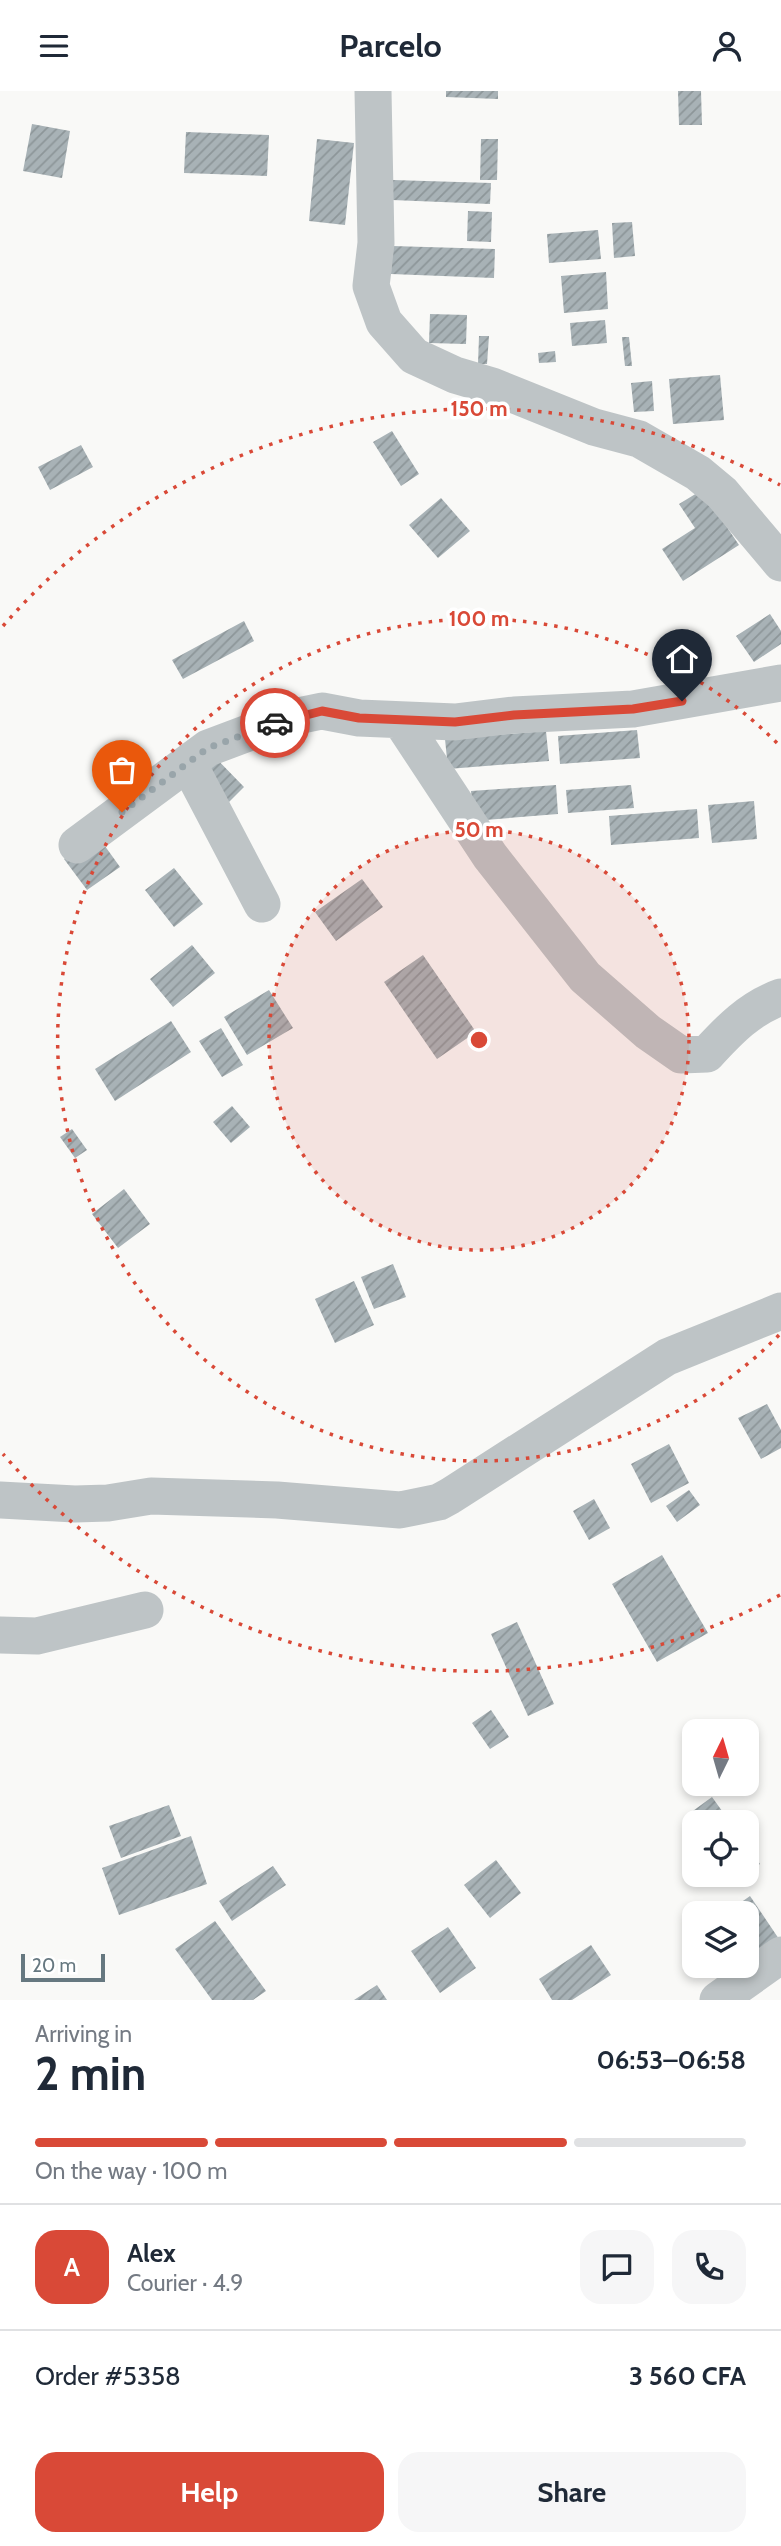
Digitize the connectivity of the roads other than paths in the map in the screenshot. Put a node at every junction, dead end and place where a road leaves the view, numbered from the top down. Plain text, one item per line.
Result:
1 (373, 91) edge
2 (781, 563) edge
3 (781, 683) edge
4 (401, 721) junction
5 (188, 763) junction
6 (77, 845) dead end
7 (262, 904) dead end
8 (781, 997) edge
9 (781, 1311) edge
10 (0, 1500) edge
11 (145, 1610) dead end
12 (0, 1635) edge
13 (781, 1955) edge
14 (718, 2000) edge

1 - 2 street
3 - 4 street
4 - 5 street
4 - 8 street
5 - 6 street
5 - 7 street
9 - 10 street
11 - 12 street
13 - 14 street

